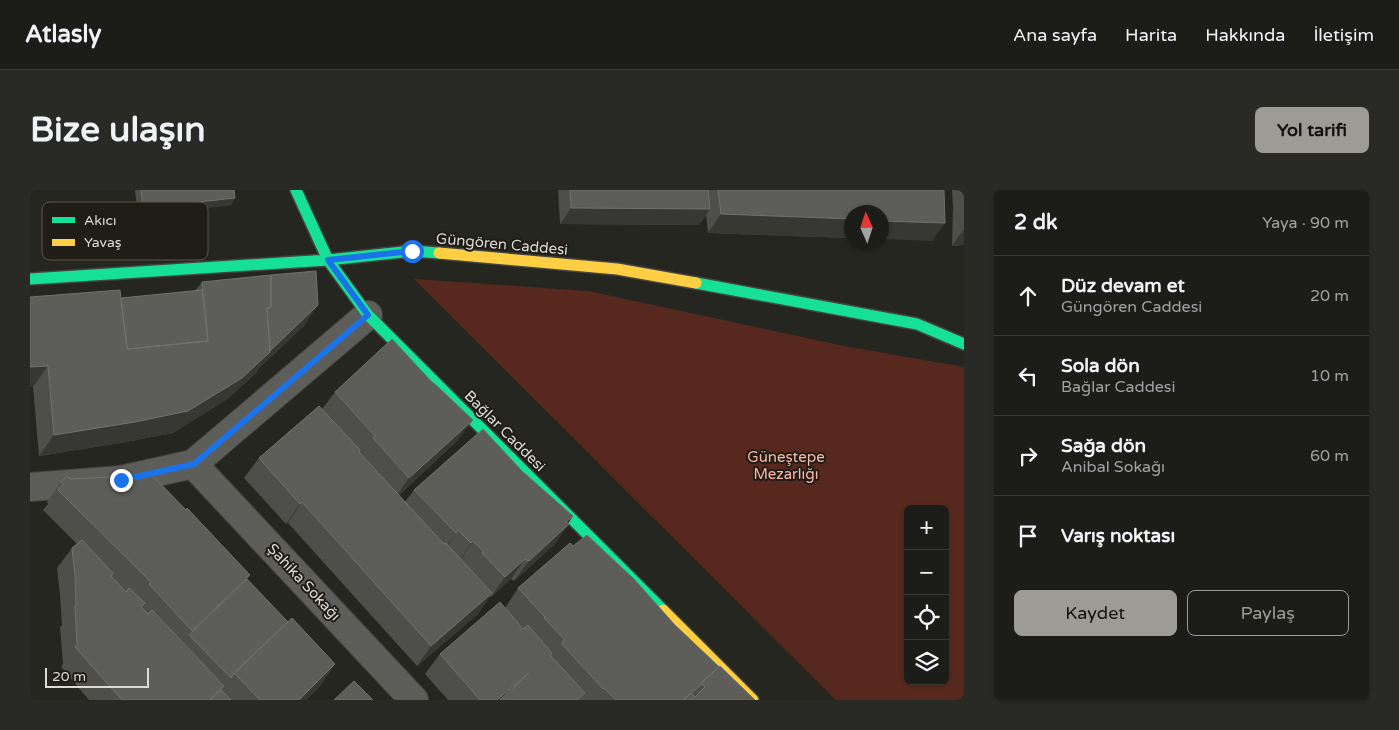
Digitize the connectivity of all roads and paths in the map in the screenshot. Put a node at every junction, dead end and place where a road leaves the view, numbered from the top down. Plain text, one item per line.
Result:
1 (296, 190) edge
2 (328, 260) junction
3 (30, 279) edge
4 (368, 315) junction
5 (964, 344) edge
6 (194, 464) junction
7 (30, 487) edge
8 (414, 700) edge
9 (753, 700) edge

1 - 2 street, Bağlar Caddesi
2 - 3 street, Güngören Caddesi
2 - 4 street, Bağlar Caddesi
2 - 5 street, Güngören Caddesi
4 - 6 street
4 - 9 street, Bağlar Caddesi
6 - 7 street
6 - 8 street, Şahika Sokağı

